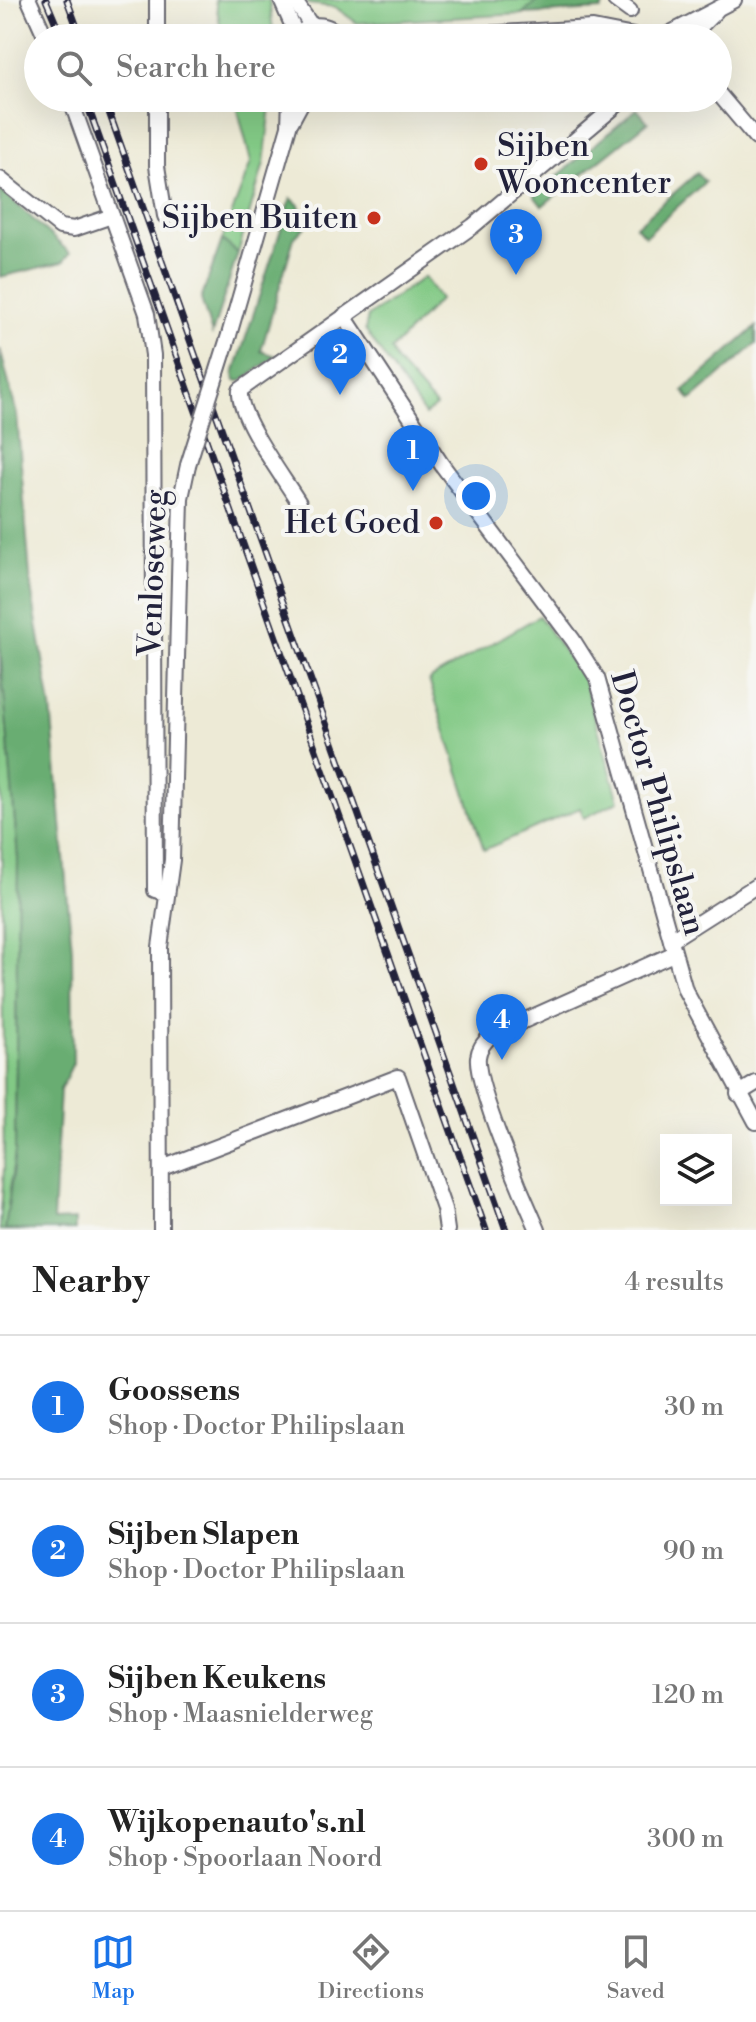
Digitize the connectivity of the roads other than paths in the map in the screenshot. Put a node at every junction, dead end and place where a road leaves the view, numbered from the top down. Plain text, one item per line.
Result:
1 (29, 0) edge
2 (157, 0) edge
3 (281, 0) edge
4 (294, 0) edge
5 (615, 0) edge
6 (734, 0) edge
7 (630, 11) dead end
8 (716, 11) junction
9 (40, 24) edge
10 (157, 24) edge
11 (291, 24) edge
12 (310, 24) edge
13 (686, 24) edge
14 (703, 24) edge
15 (732, 110) edge
16 (75, 112) edge
17 (157, 112) edge
18 (290, 112) edge
19 (296, 112) edge
20 (608, 112) edge
21 (289, 126) junction
22 (756, 138) edge
23 (0, 179) edge
24 (112, 216) junction
25 (165, 216) dead end
26 (344, 316) junction
27 (299, 503) dead end
28 (756, 886) edge
29 (166, 893) junction
30 (672, 947) junction
31 (756, 1083) edge
32 (738, 1094) junction
33 (756, 1122) edge
34 (162, 1168) junction
35 (161, 1230) edge
36 (447, 1230) edge
37 (538, 1230) edge

1 - 9 street
2 - 10 street
3 - 11 street
4 - 12 street
5 - 7 street
6 - 8 street
8 - 13 street
8 - 14 street
15 - 22 street
16 - 24 street
17 - 25 street
18 - 21 street, Venloseweg
19 - 21 street, Venloseweg
20 - 26 street
21 - 29 street, Venloseweg, bridge
23 - 24 street
24 - 29 street, Venloseweg
26 - 27 street
26 - 30 street, Doctor Philipslaan
28 - 30 street
29 - 34 street, Venloseweg
30 - 32 street, Doctor Philipslaan
30 - 37 street
31 - 32 street
32 - 33 street, Doctor Philipslaan
34 - 35 street, Venloseweg
34 - 36 street

